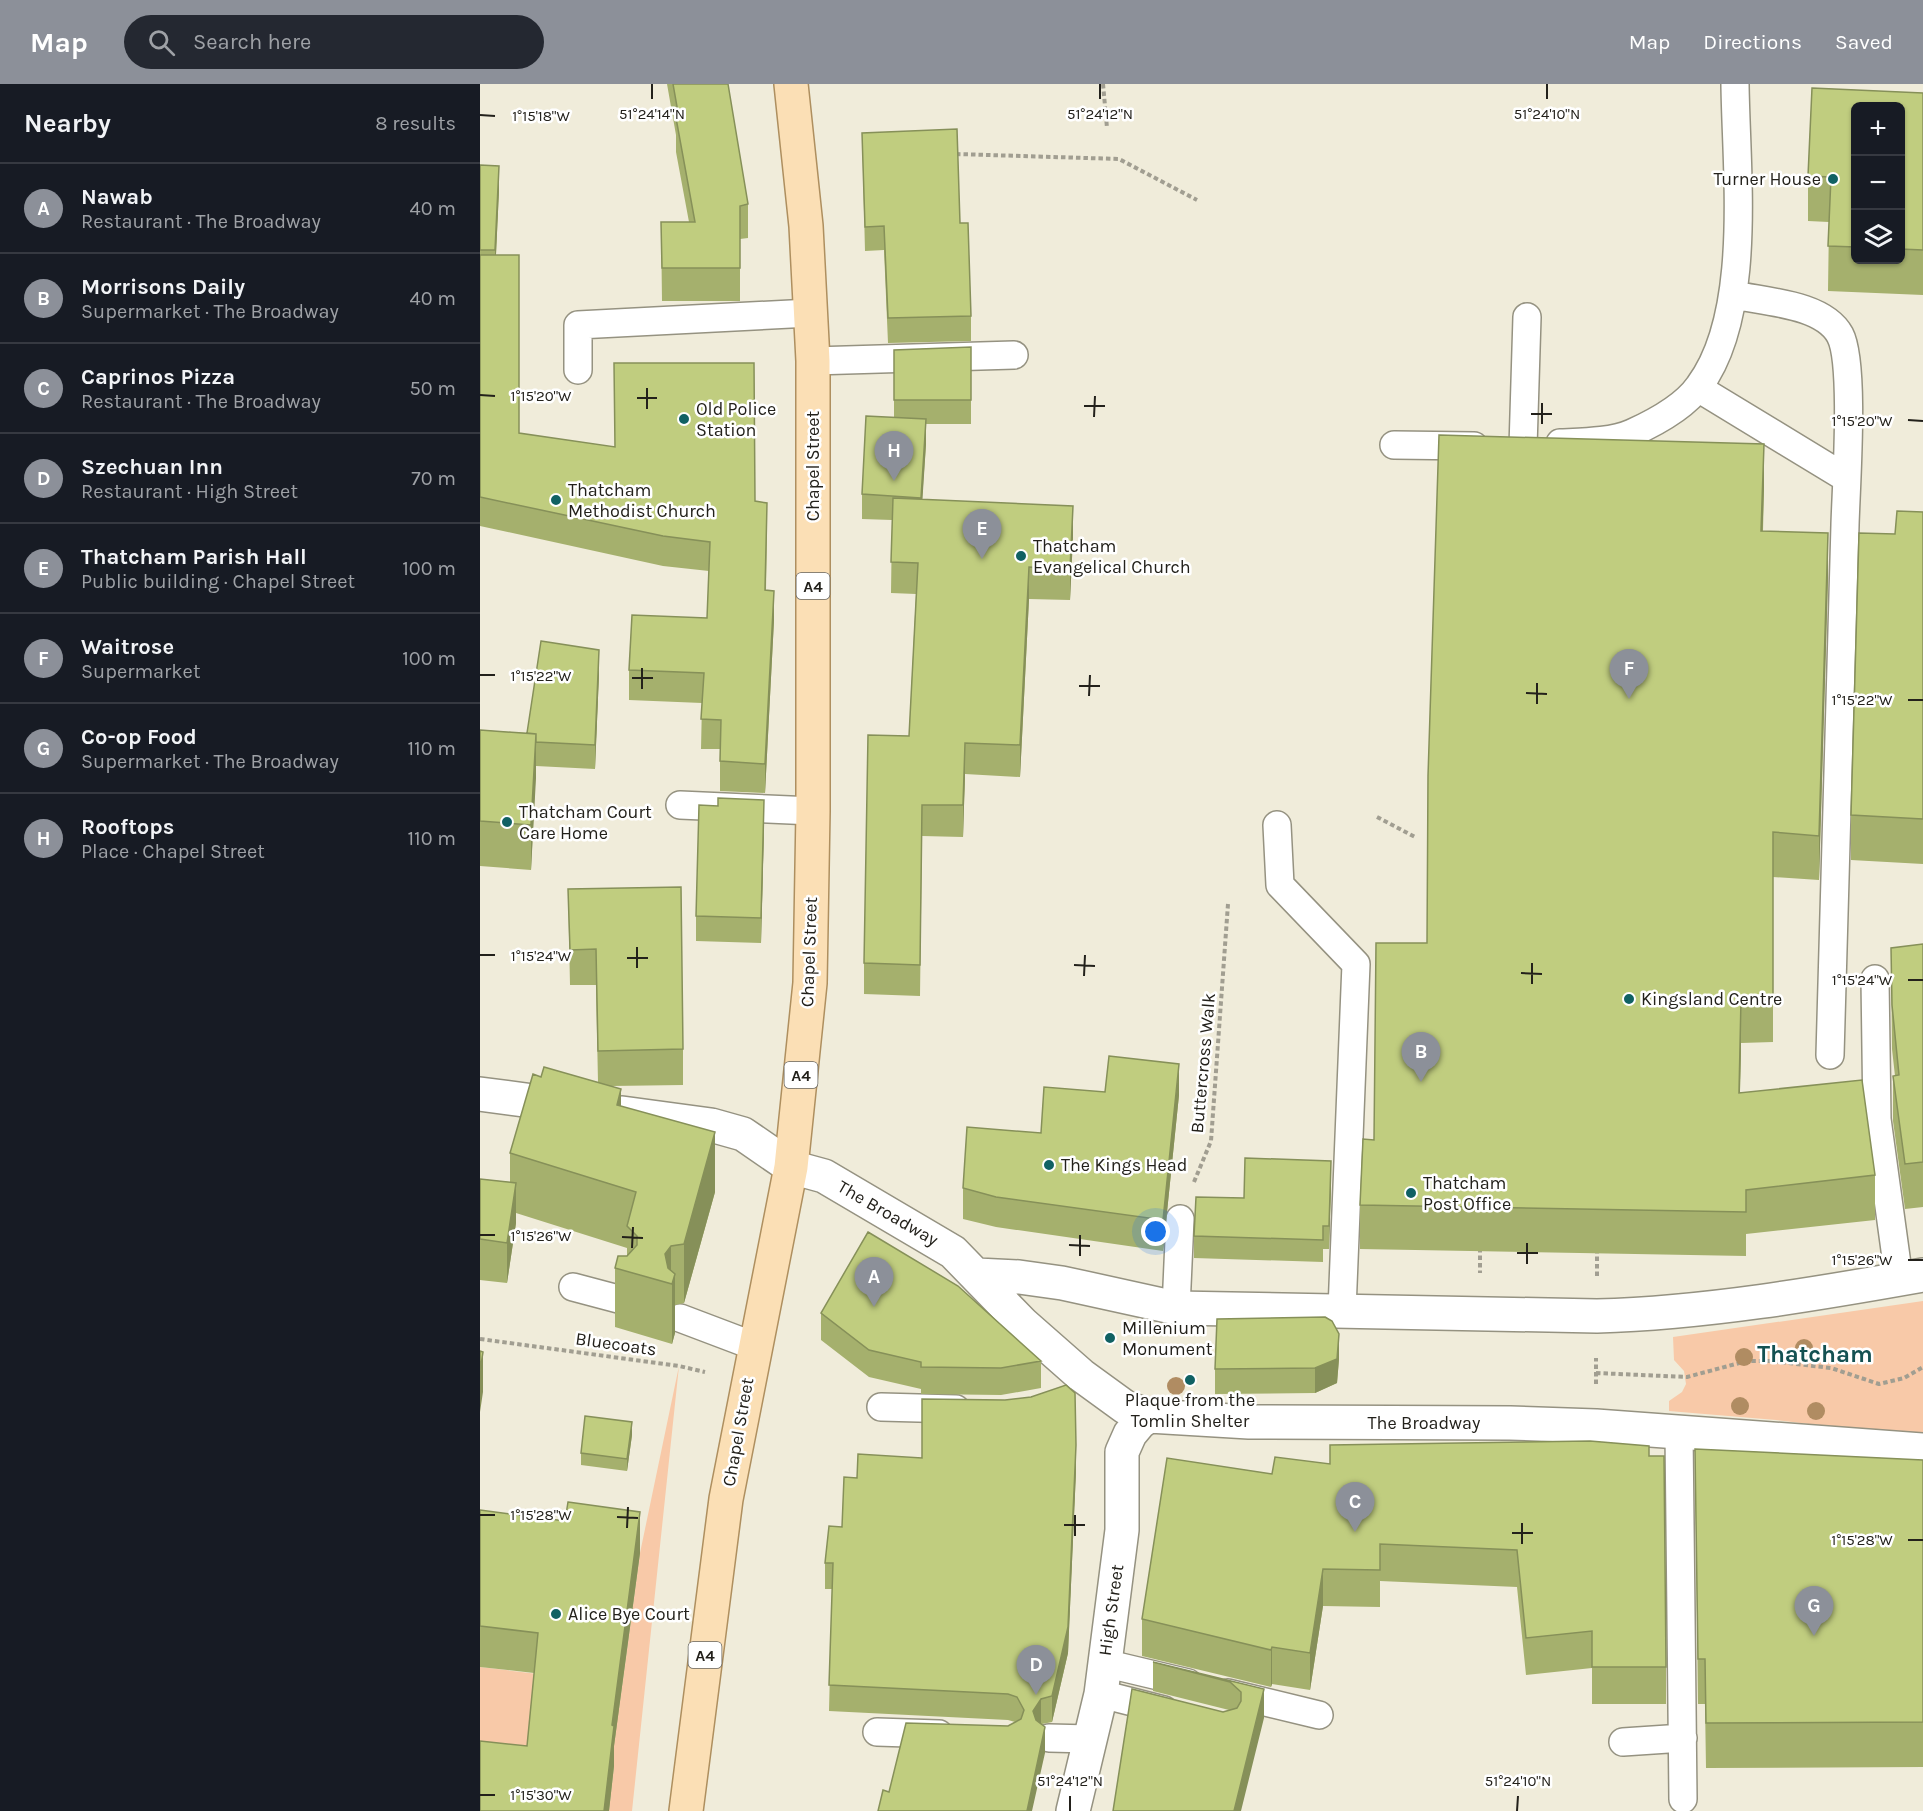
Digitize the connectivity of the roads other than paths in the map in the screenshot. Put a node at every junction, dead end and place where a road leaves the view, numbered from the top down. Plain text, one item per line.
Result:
1 (791, 84) edge
2 (1735, 84) edge
3 (1734, 295) junction
4 (810, 313) junction
5 (1527, 317) dead end
6 (1014, 355) dead end
7 (813, 361) junction
8 (578, 370) dead end
9 (1698, 388) junction
10 (1394, 445) dead end
11 (1523, 447) junction
12 (1846, 478) junction
13 (680, 805) dead end
14 (813, 812) junction
15 (1277, 825) dead end
16 (1875, 979) dead end
17 (1830, 1055) dead end
18 (480, 1094) edge
19 (790, 1167) junction
20 (1179, 1219) road end
21 (977, 1275) junction
22 (1911, 1277) edge
23 (573, 1287) dead end
24 (622, 1300) dead end
25 (1176, 1308) junction
26 (1342, 1310) junction
27 (680, 1318) dead end
28 (754, 1347) junction
29 (881, 1407) dead end
30 (979, 1410) edge
31 (1149, 1416) junction
32 (1679, 1432) junction
33 (1923, 1450) edge
34 (1103, 1679) junction
35 (1319, 1714) dead end
36 (1192, 1717) edge
37 (877, 1732) dead end
38 (960, 1735) edge
39 (1683, 1737) junction
40 (1049, 1738) dead end
41 (1090, 1739) junction
42 (1623, 1742) dead end
43 (1683, 1799) dead end
44 (686, 1811) edge
45 (1073, 1811) edge

1 - 4 main road, Chapel Street / A4
2 - 3 lane
3 - 9 lane
3 - 12 lane
4 - 7 main road, Chapel Street / A4
4 - 8 lane
5 - 11 lane
6 - 7 lane
7 - 14 main road, Chapel Street / A4
9 - 11 lane
9 - 12 lane
10 - 11 lane
12 - 17 lane
13 - 14 lane
14 - 19 main road, Chapel Street / A4
15 - 26 lane
16 - 22 lane
18 - 19 street
19 - 21 street, The Broadway
19 - 28 main road, Chapel Street / A4
20 - 25 lane
21 - 25 street
21 - 31 street, The Broadway
22 - 26 street
23 - 24 lane
25 - 26 street
27 - 28 lane
28 - 44 main road, Chapel Street / A4
29 - 30 lane
31 - 32 street, The Broadway
31 - 34 street, High Street
32 - 33 street, The Broadway
32 - 39 lane
34 - 35 lane
34 - 36 lane
34 - 41 street, High Street
37 - 38 lane
39 - 42 lane
39 - 43 lane
40 - 41 lane
41 - 45 street, High Street

